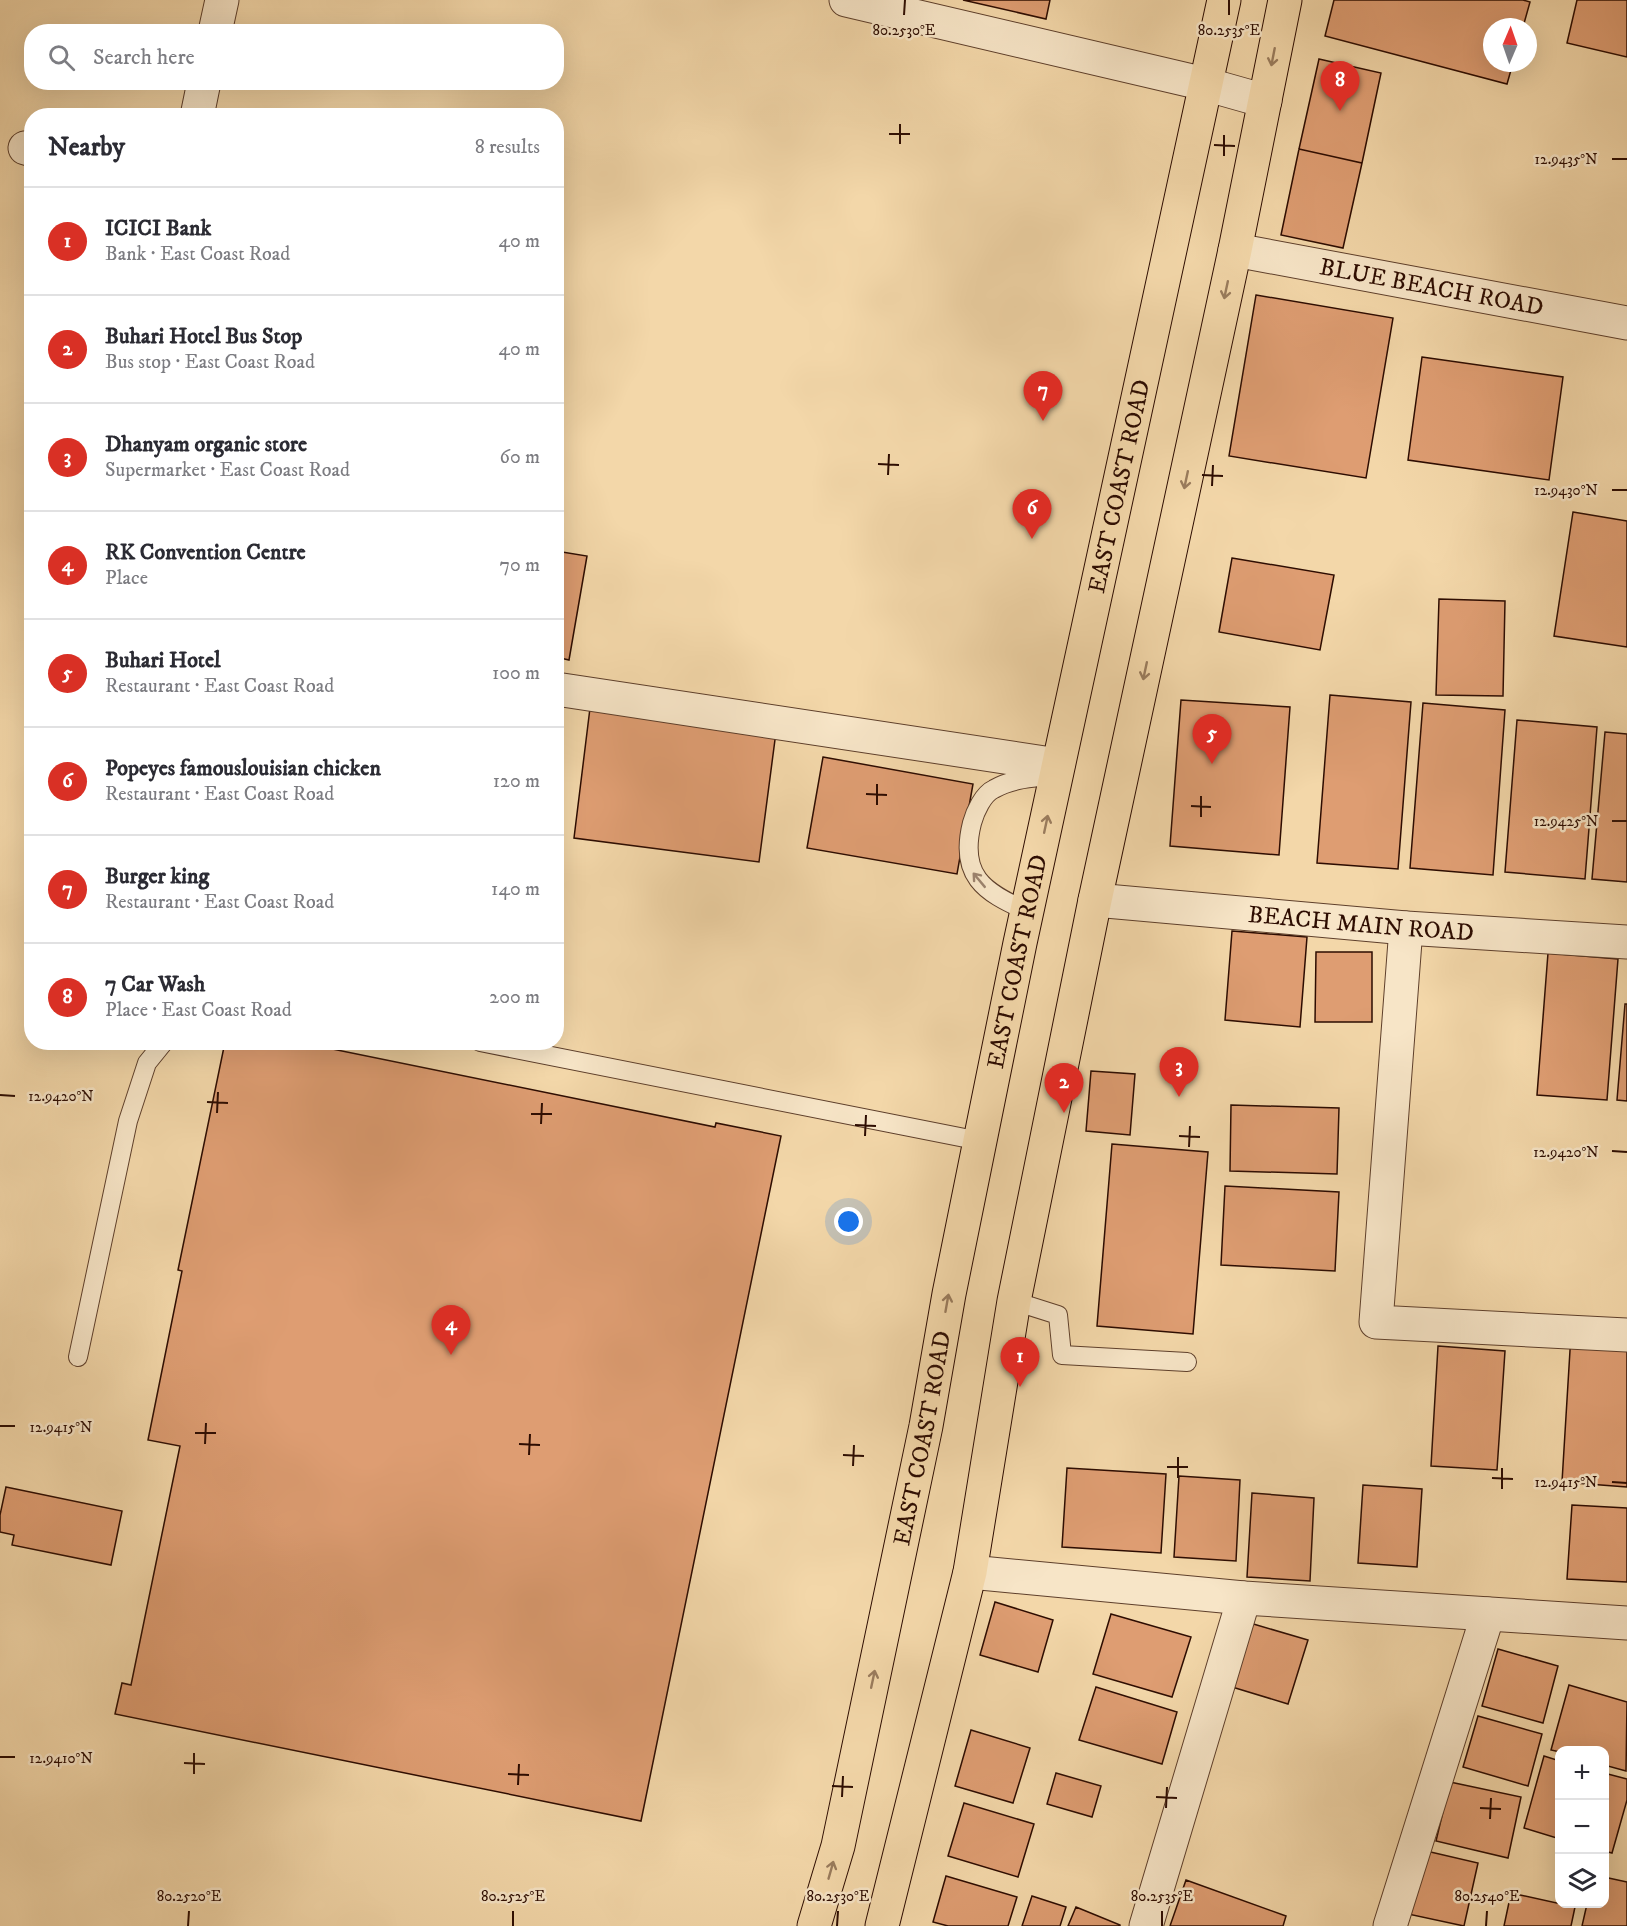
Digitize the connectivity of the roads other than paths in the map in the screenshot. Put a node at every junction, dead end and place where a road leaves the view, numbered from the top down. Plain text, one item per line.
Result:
1 (222, 0) edge
2 (846, 0) edge
3 (1224, 0) edge
4 (1285, 0) edge
5 (217, 24) edge
6 (1205, 84) junction
7 (202, 90) edge
8 (1264, 101) junction
9 (199, 108) edge
10 (1235, 250) junction
11 (1627, 323) edge
12 (564, 690) edge
13 (1057, 770) junction
14 (1095, 900) junction
15 (1027, 911) junction
16 (1406, 928) junction
17 (1627, 942) edge
18 (158, 1050) edge
19 (520, 1050) edge
20 (980, 1141) junction
21 (1014, 1301) junction
22 (1627, 1335) edge
23 (78, 1357) dead end
24 (1187, 1362) dead end
25 (970, 1572) junction
26 (1244, 1598) junction
27 (1488, 1614) junction
28 (1627, 1623) edge
29 (814, 1926) edge
30 (882, 1926) edge
31 (1146, 1926) edge
32 (1390, 1926) edge

1 - 5 street
2 - 6 street
3 - 6 main road, EAST COAST ROAD
4 -> 8 main road
6 - 8 street
6 - 13 main road, EAST COAST ROAD
7 - 9 street
8 - 10 main road
10 - 11 street, BLUE BEACH ROAD
10 -> 14 main road
12 - 13 street
15 -> 13 main road, EAST COAST ROAD
15 -> 13 lane
14 - 16 street, BEACH MAIN ROAD
14 - 21 main road
15 - 20 main road, EAST COAST ROAD
16 - 17 street, BEACH MAIN ROAD
16 - 22 street
18 - 23 lane
19 - 20 lane
29 -> 20 main road, EAST COAST ROAD
21 - 24 lane
21 - 25 main road
25 - 26 street
25 - 30 main road
26 - 27 street
26 - 31 street
27 - 28 street
27 - 32 street

